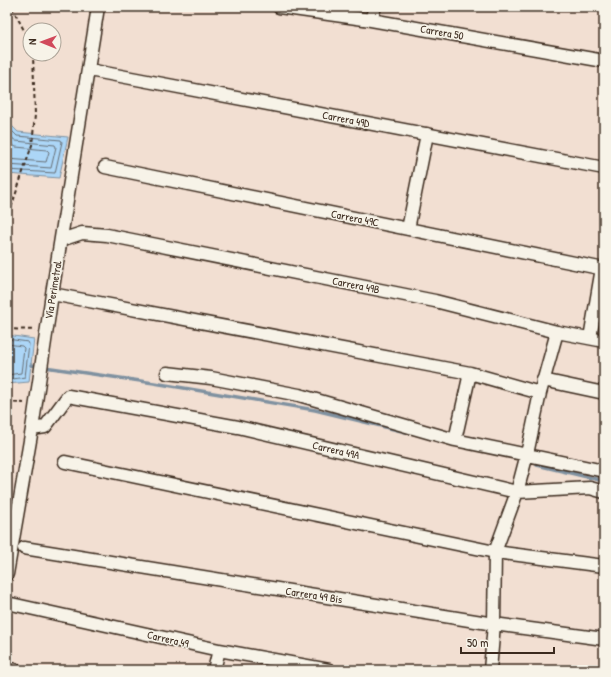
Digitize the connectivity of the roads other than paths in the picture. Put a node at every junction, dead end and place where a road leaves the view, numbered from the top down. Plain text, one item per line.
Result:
1 (98, 7) edge
2 (278, 7) edge
3 (375, 7) edge
4 (372, 20) junction
5 (604, 61) edge
6 (88, 70) junction
7 (427, 134) junction
8 (105, 168) dead end
9 (604, 168) edge
10 (408, 229) junction
11 (61, 240) junction
12 (603, 269) edge
13 (52, 294) junction
14 (557, 332) junction
15 (590, 338) junction
16 (604, 341) edge
17 (167, 373) dead end
18 (470, 373) junction
19 (543, 380) junction
20 (540, 393) junction
21 (604, 393) edge
22 (32, 429) junction
23 (454, 440) junction
24 (527, 454) junction
25 (65, 462) dead end
26 (604, 471) edge
27 (517, 492) junction
28 (604, 492) edge
29 (24, 548) dead end
30 (495, 552) junction
31 (604, 566) edge
32 (7, 574) edge
33 (7, 603) edge
34 (494, 624) junction
35 (604, 639) edge
36 (219, 650) junction
37 (7, 668) edge
38 (16, 670) edge
39 (214, 670) edge
40 (329, 670) edge
41 (490, 670) edge

1 - 6 street, Vía Perimetral
2 - 4 street, Carrera 50
3 - 4 street
4 - 5 street, Carrera 50
6 - 7 street, Carrera 49D
6 - 11 street, Vía Perimetral
7 - 9 street, Carrera 49D
7 - 10 street
8 - 10 street, Carrera 49C
10 - 12 street, Carrera 49C
11 - 13 street, Vía Perimetral
11 - 14 street, Carrera 49B
12 - 15 street
13 - 18 street
13 - 22 street, Vía Perimetral
14 - 15 street, Carrera 49B
14 - 19 street
15 - 16 street, Carrera 49B
17 - 23 street
18 - 20 street
18 - 23 street
19 - 20 street
19 - 21 street
20 - 24 street
22 - 27 street, Carrera 49A
22 - 32 street, Vía Perimetral
23 - 24 street
24 - 26 street
24 - 27 street
25 - 30 street
27 - 28 street, Carrera 49A
27 - 30 street
29 - 34 street, Carrera 49 Bis
30 - 31 street
30 - 34 street
33 - 36 street, Carrera 49
34 - 35 street, Carrera 49 Bis
34 - 41 street
36 - 39 street
36 - 40 street, Carrera 49
37 - 38 street

